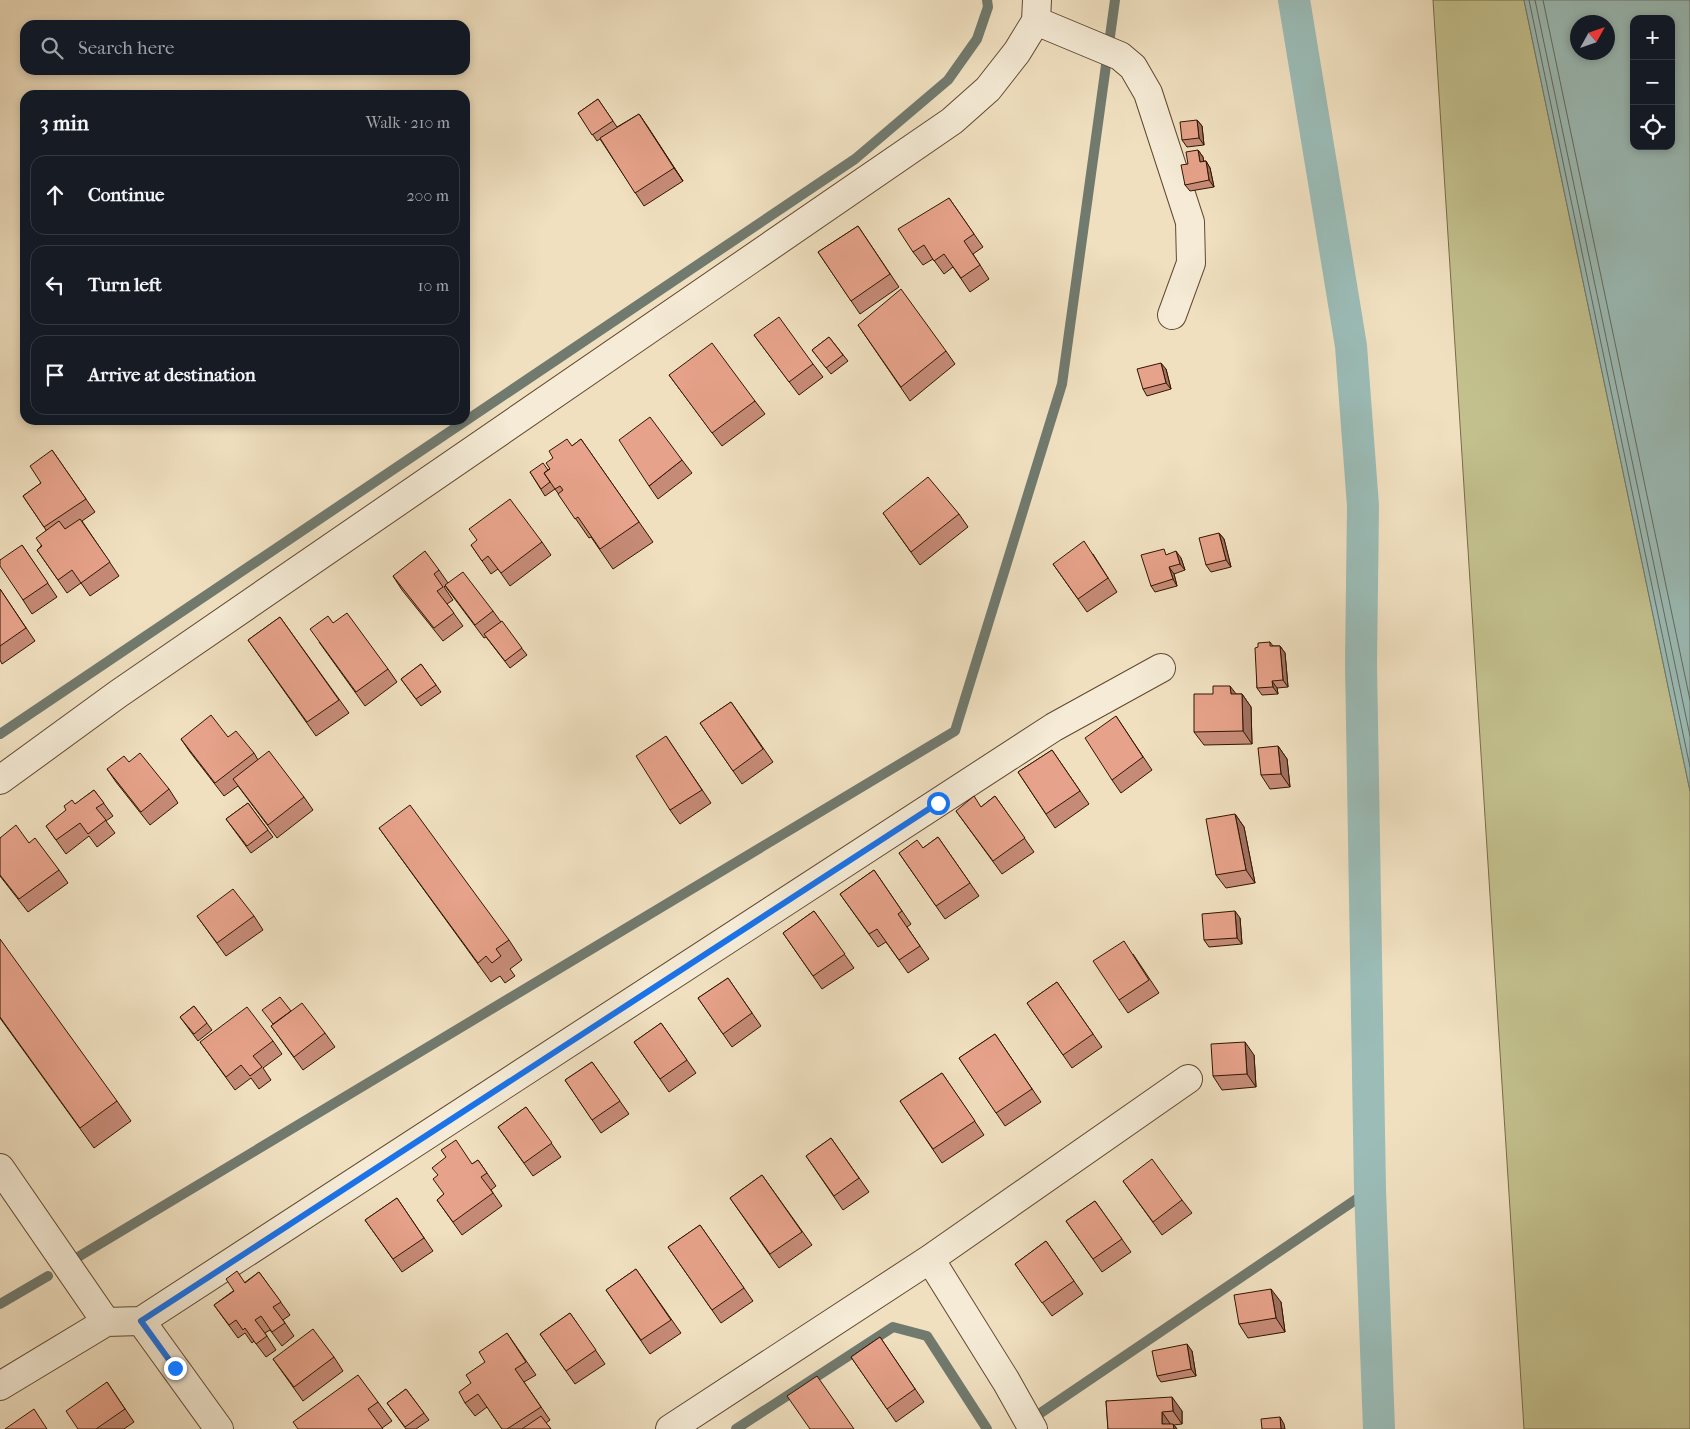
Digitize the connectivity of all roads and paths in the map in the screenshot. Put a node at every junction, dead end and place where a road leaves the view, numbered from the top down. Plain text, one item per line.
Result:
1 (1037, 11) edge
2 (1172, 315) dead end
3 (1161, 668) dead end
4 (0, 780) edge
5 (1188, 1080) dead end
6 (0, 1168) edge
7 (930, 1259) junction
8 (141, 1321) junction
9 (106, 1322) junction
10 (0, 1386) edge
11 (219, 1429) edge
12 (670, 1429) edge
13 (1033, 1429) edge

1 - 2 street
1 - 4 street
3 - 8 street
5 - 7 street
6 - 9 street
7 - 12 street
7 - 13 street
8 - 9 street
8 - 11 street
9 - 10 street

